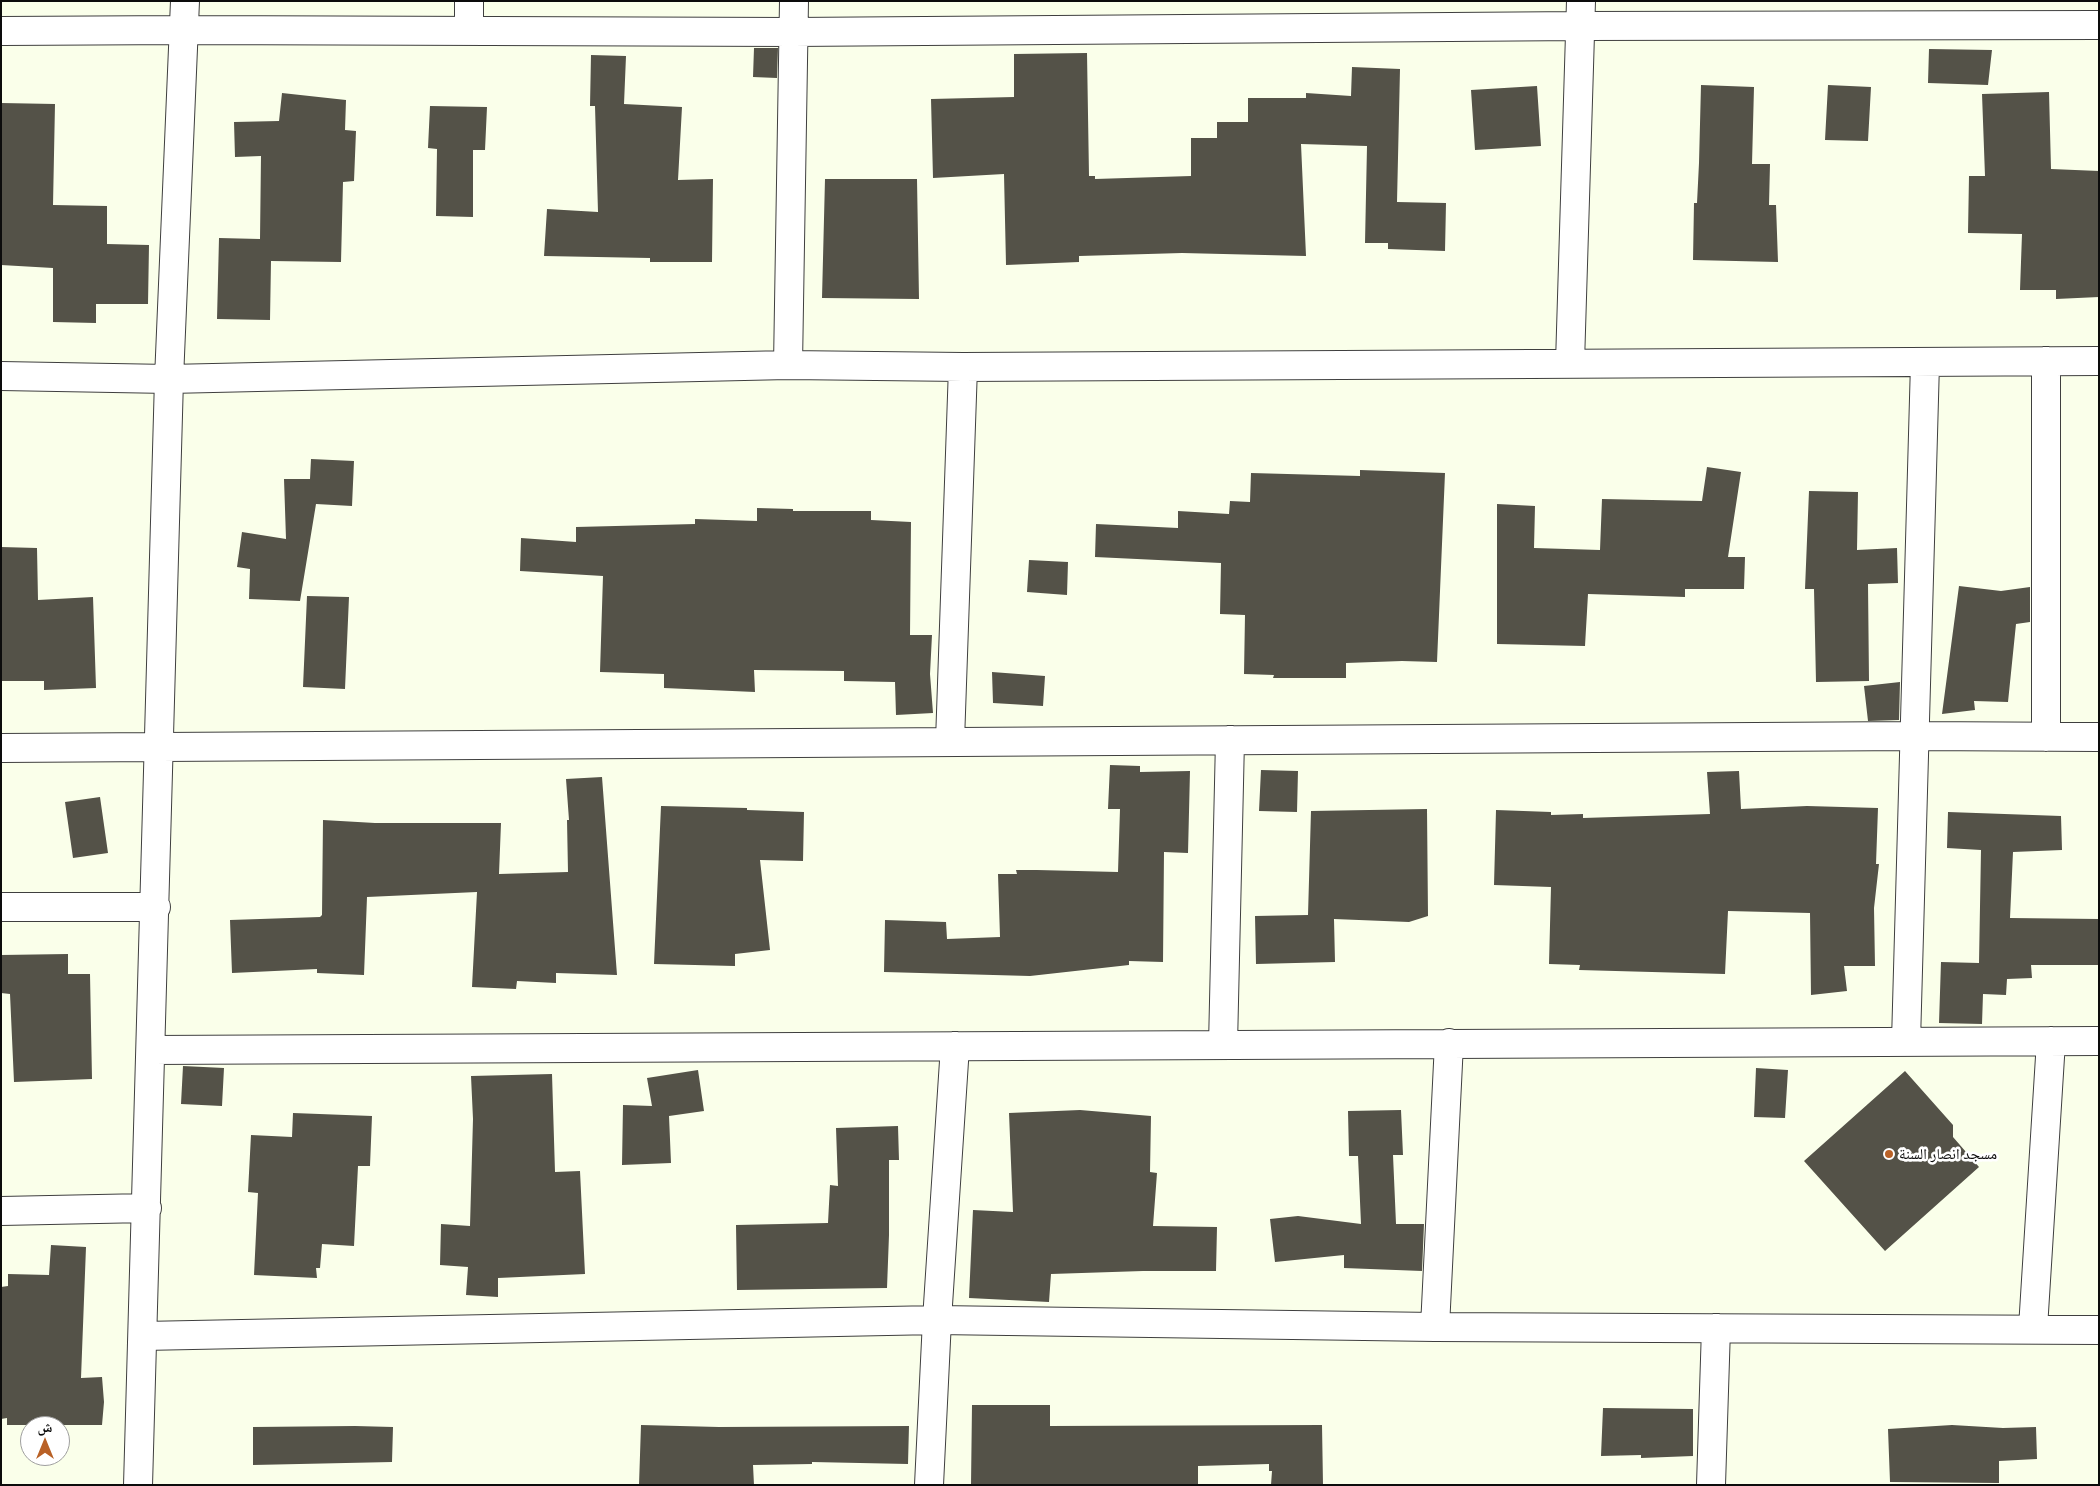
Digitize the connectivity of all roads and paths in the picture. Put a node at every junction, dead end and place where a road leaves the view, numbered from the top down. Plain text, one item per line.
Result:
1 (185, 1) edge
2 (468, 1) edge
3 (794, 1) edge
4 (1581, 13) edge
5 (2099, 25) edge
6 (185, 30) junction
7 (469, 30) junction
8 (1, 31) edge
9 (793, 32) junction
10 (2046, 361) junction
11 (2099, 361) edge
12 (1570, 363) junction
13 (1925, 363) junction
14 (788, 365) junction
15 (963, 367) junction
16 (1, 376) edge
17 (169, 379) junction
18 (1914, 736) junction
19 (2046, 737) junction
20 (2099, 737) edge
21 (1230, 740) junction
22 (950, 741) junction
23 (160, 747) junction
24 (1, 748) edge
25 (156, 906) junction
26 (1, 907) edge
27 (2051, 1040) junction
28 (1906, 1041) junction
29 (2099, 1041) edge
30 (1449, 1043) junction
31 (1223, 1044) junction
32 (955, 1046) junction
33 (151, 1050) junction
34 (147, 1208) junction
35 (1, 1211) edge
36 (937, 1320) junction
37 (1435, 1327) junction
38 (1716, 1328) junction
39 (2033, 1328) junction
40 (2099, 1330) edge
41 (143, 1336) junction
42 (138, 1485) edge
43 (929, 1485) edge
44 (1711, 1485) edge

1 - 6 street
2 - 7 street
3 - 9 street
4 - 5 street
4 - 9 street
4 - 12 street
6 - 7 street
6 - 8 street
6 - 17 street
7 - 9 street
9 - 14 street
10 - 11 street
10 - 13 street
10 - 19 street
12 - 13 street
12 - 15 street
13 - 18 street
14 - 15 street
14 - 17 street
15 - 22 street
16 - 17 street
17 - 23 street
18 - 19 street
18 - 21 street
18 - 28 street
19 - 20 street
21 - 22 street
21 - 31 street
22 - 23 street
23 - 24 street
23 - 25 street
25 - 26 street
25 - 33 street
27 - 28 street
27 - 29 street
27 - 39 street
28 - 30 street
30 - 31 street
30 - 37 street
31 - 32 street
32 - 33 street
32 - 36 street
33 - 34 street
34 - 35 street
34 - 41 street
36 - 37 street
36 - 41 street
36 - 43 street
37 - 38 street
38 - 39 street
38 - 44 street
39 - 40 street
41 - 42 street

